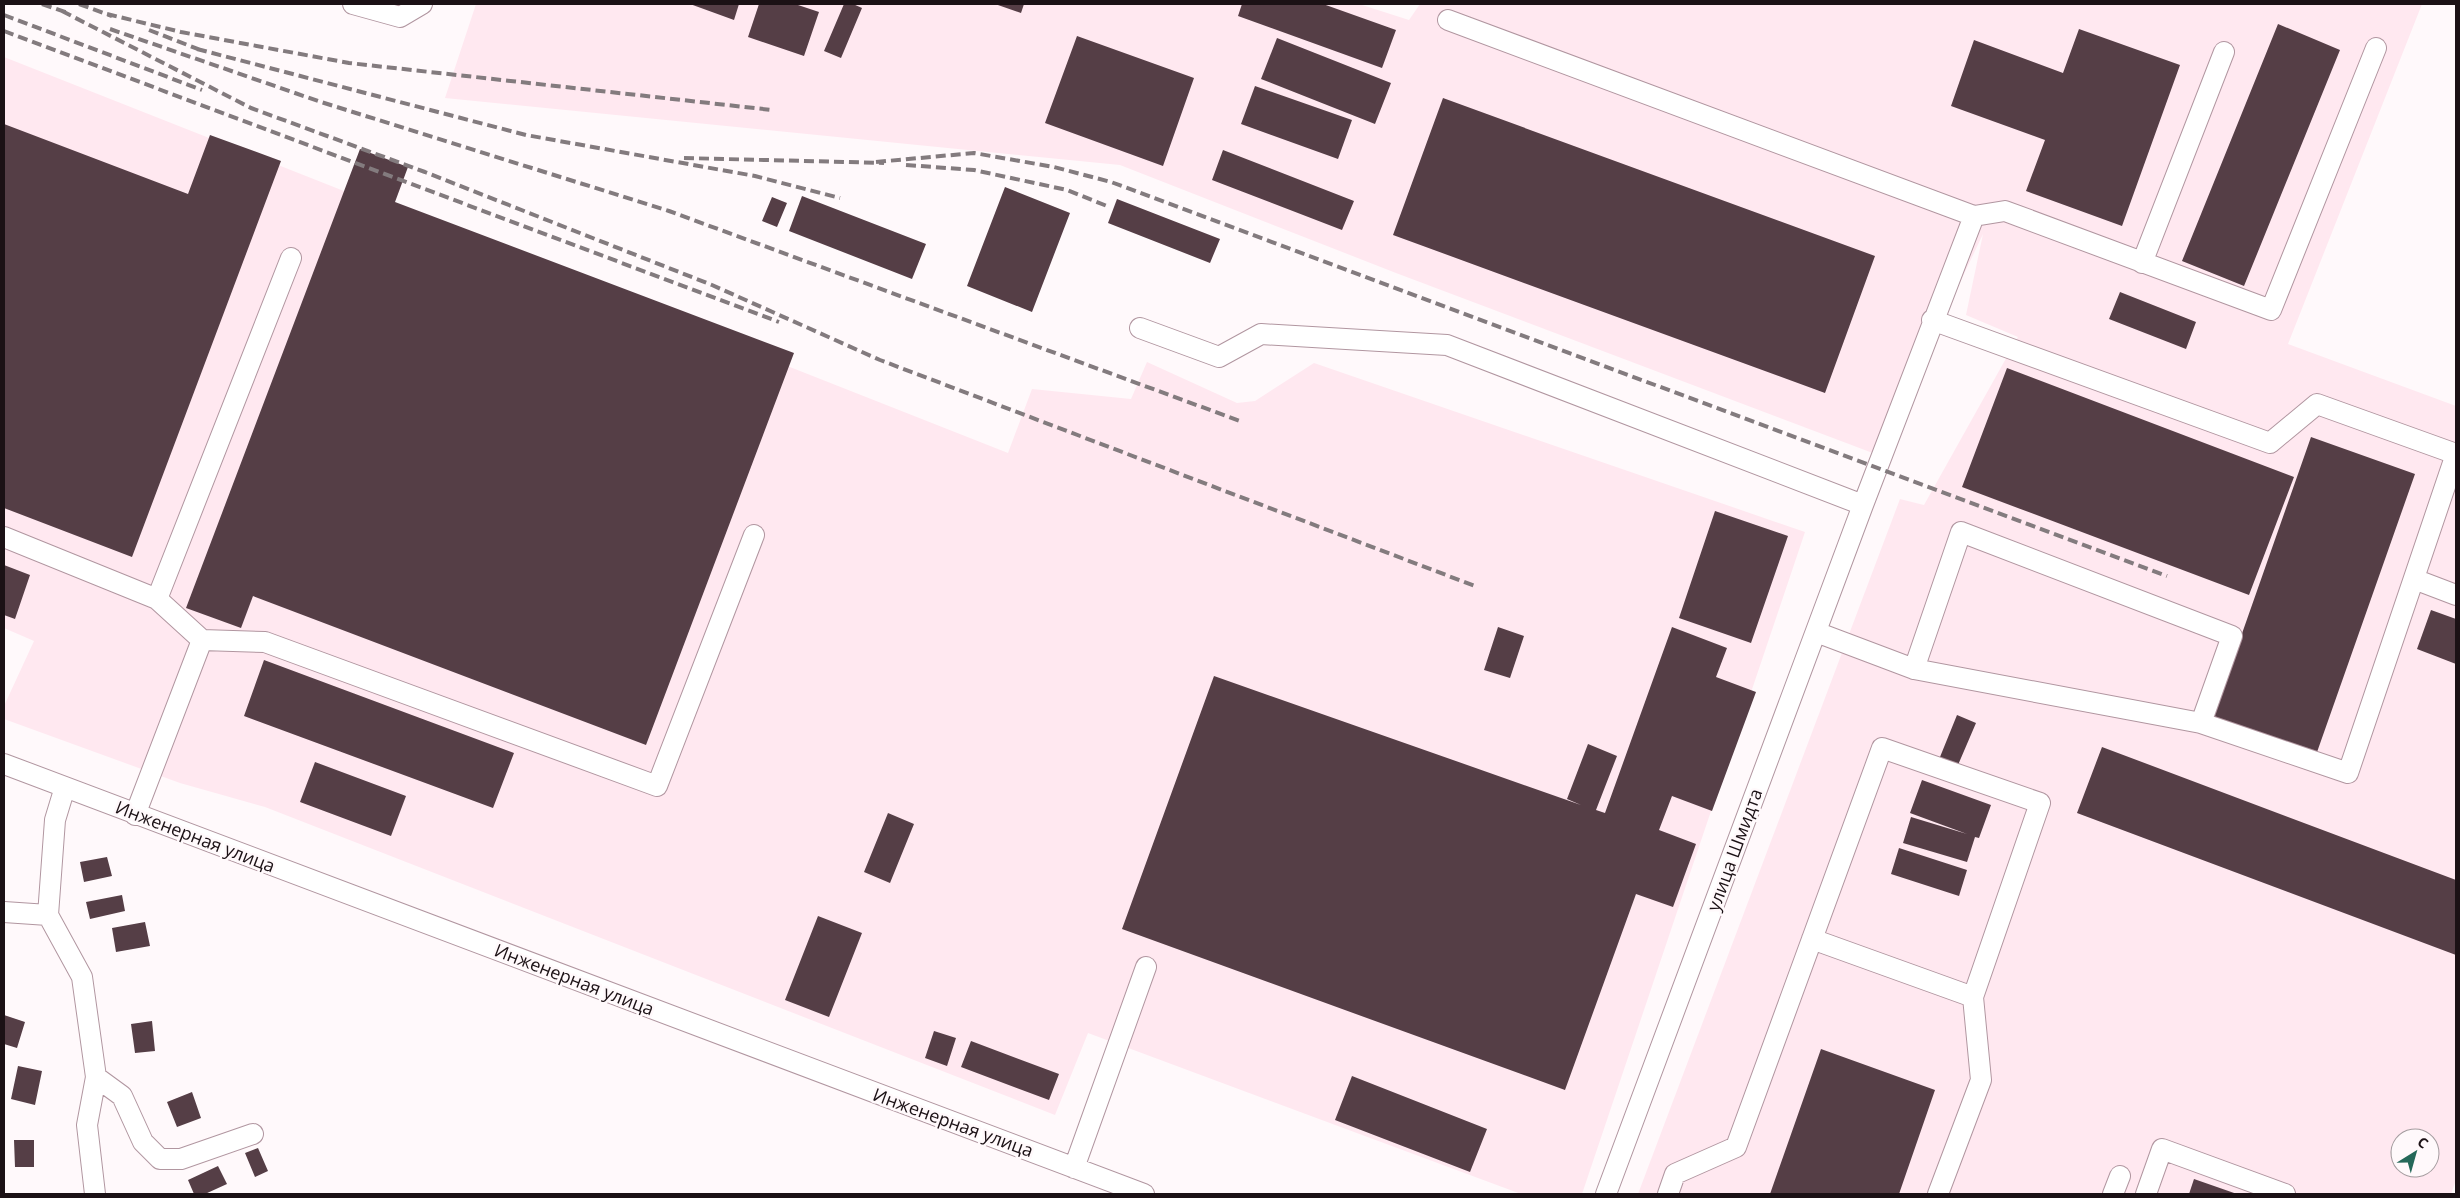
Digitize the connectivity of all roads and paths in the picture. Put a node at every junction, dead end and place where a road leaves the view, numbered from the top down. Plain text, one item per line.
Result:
1 (352, 4) edge
2 (422, 4) edge
3 (1448, 20) dead end
4 (2376, 48) dead end
5 (2224, 52) dead end
6 (1974, 216) junction
7 (291, 258) dead end
8 (2142, 263) junction
9 (1932, 320) junction
10 (1140, 328) dead end
11 (2448, 498) edge
12 (1863, 505) junction
13 (754, 535) dead end
14 (4, 538) edge
15 (2414, 578) junction
16 (2456, 595) edge
17 (157, 599) junction
18 (1816, 632) junction
19 (202, 640) junction
20 (1914, 669) junction
21 (2201, 723) junction
22 (4, 764) edge
23 (65, 787) junction
24 (135, 815) junction
25 (4, 912) edge
26 (48, 915) junction
27 (1812, 939) junction
28 (1146, 967) dead end
29 (1973, 997) junction
30 (96, 1077) junction
31 (252, 1134) dead end
32 (1074, 1168) junction
33 (95, 1194) edge
34 (1144, 1194) edge
35 (1606, 1194) edge
36 (1668, 1194) edge
37 (1938, 1194) edge
38 (2146, 1194) edge
39 (2286, 1194) edge

1 - 2 street
3 - 6 street
4 - 8 street
5 - 8 street
6 - 8 street
6 - 9 street, улица Шмидта
7 - 17 street
9 - 11 street
9 - 12 street, улица Шмидта
10 - 12 street
11 - 15 street
12 - 18 street, улица Шмидта
13 - 19 street
14 - 17 street
15 - 16 street
15 - 21 street
17 - 19 street
18 - 20 street
18 - 35 street, улица Шмидта
19 - 24 street
20 - 21 street
20 - 21 street
22 - 23 street, Инженерная улица
23 - 24 street, Инженерная улица
23 - 26 street
24 - 32 street, Инженерная улица
25 - 26 street
26 - 30 street
27 - 29 street
27 - 29 street
27 - 36 street
28 - 32 street
29 - 37 street
30 - 31 street
30 - 33 street
32 - 34 street, Инженерная улица
38 - 39 street

